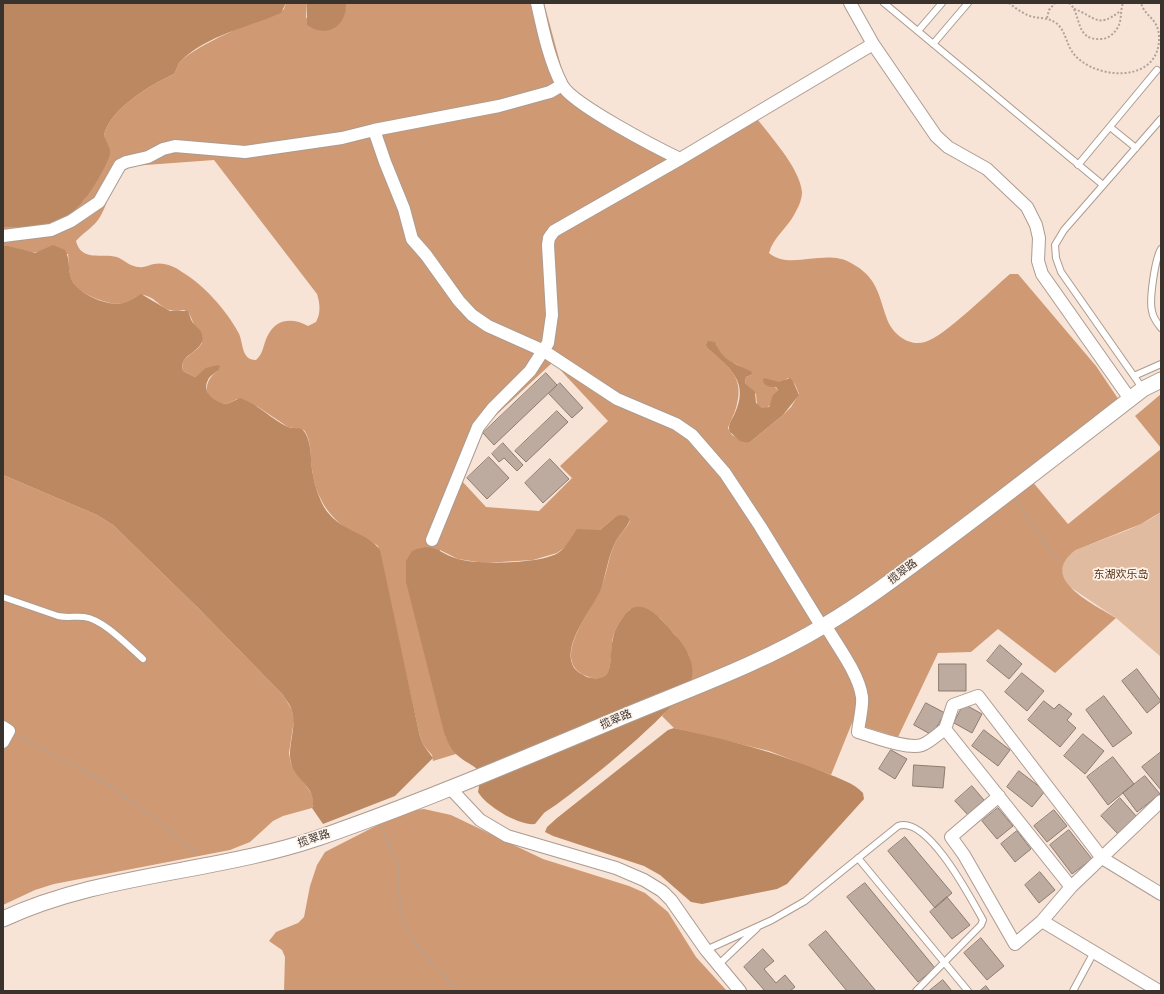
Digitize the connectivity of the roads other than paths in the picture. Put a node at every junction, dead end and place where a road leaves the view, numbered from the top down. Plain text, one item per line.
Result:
1 (537, 3) edge
2 (850, 3) edge
3 (884, 3) edge
4 (942, 3) edge
5 (968, 3) edge
6 (918, 31) junction
7 (873, 44) junction
8 (933, 44) junction
9 (1157, 70) dead end
10 (562, 85) junction
11 (1161, 119) edge
12 (1110, 127) junction
13 (374, 130) junction
14 (1136, 148) junction
15 (680, 159) junction
16 (1078, 165) junction
17 (1103, 185) junction
18 (3, 236) edge
19 (1161, 249) edge
20 (1161, 328) edge
21 (544, 351) junction
22 (1161, 364) edge
23 (1134, 376) junction
24 (1161, 380) edge
25 (1143, 389) junction
26 (1130, 399) junction
27 (432, 540) dead end
28 (3, 596) edge
29 (824, 626) junction
30 (142, 659) dead end
31 (6, 729) edge
32 (945, 729) junction
33 (3, 742) edge
34 (450, 788) junction
35 (999, 796) junction
36 (1161, 801) edge
37 (858, 858) junction
38 (1102, 858) junction
39 (1071, 888) junction
40 (1161, 894) edge
41 (3, 919) edge
42 (1042, 921) junction
43 (761, 924) junction
44 (706, 950) junction
45 (1094, 952) junction
46 (944, 962) junction
47 (718, 965) junction
48 (740, 991) edge
49 (916, 991) edge
50 (968, 991) edge
51 (1073, 991) edge
52 (1159, 991) edge

1 - 10 street
2 - 7 street
3 - 6 lane
4 - 6 lane
5 - 8 lane
6 - 8 lane
7 - 15 street
7 - 26 street
8 - 16 lane
9 - 12 lane
10 - 13 street
10 - 15 street
11 - 14 lane
12 - 14 lane
12 - 16 lane
13 - 18 street
13 - 21 street
14 - 17 lane
15 - 21 street
16 - 17 lane
17 - 23 lane
19 - 20 lane
21 - 27 street
21 - 29 street
22 - 23 lane
23 - 25 lane
24 - 25 street, 揽翠路
25 - 26 street, 揽翠路
26 - 29 street, 揽翠路
28 - 30 lane
29 - 32 street
29 - 34 street, 揽翠路
31 - 33 street
32 - 35 street
32 - 38 street
34 - 41 street, 揽翠路
34 - 44 street
35 - 39 street
35 - 42 street
36 - 38 street
37 - 43 lane
37 - 46 lane
37 - 46 lane
38 - 39 street
38 - 40 street
39 - 42 street
42 - 45 street
43 - 44 lane
43 - 47 lane
44 - 47 street
45 - 51 lane
45 - 52 street
46 - 49 lane
46 - 50 lane
47 - 48 street

